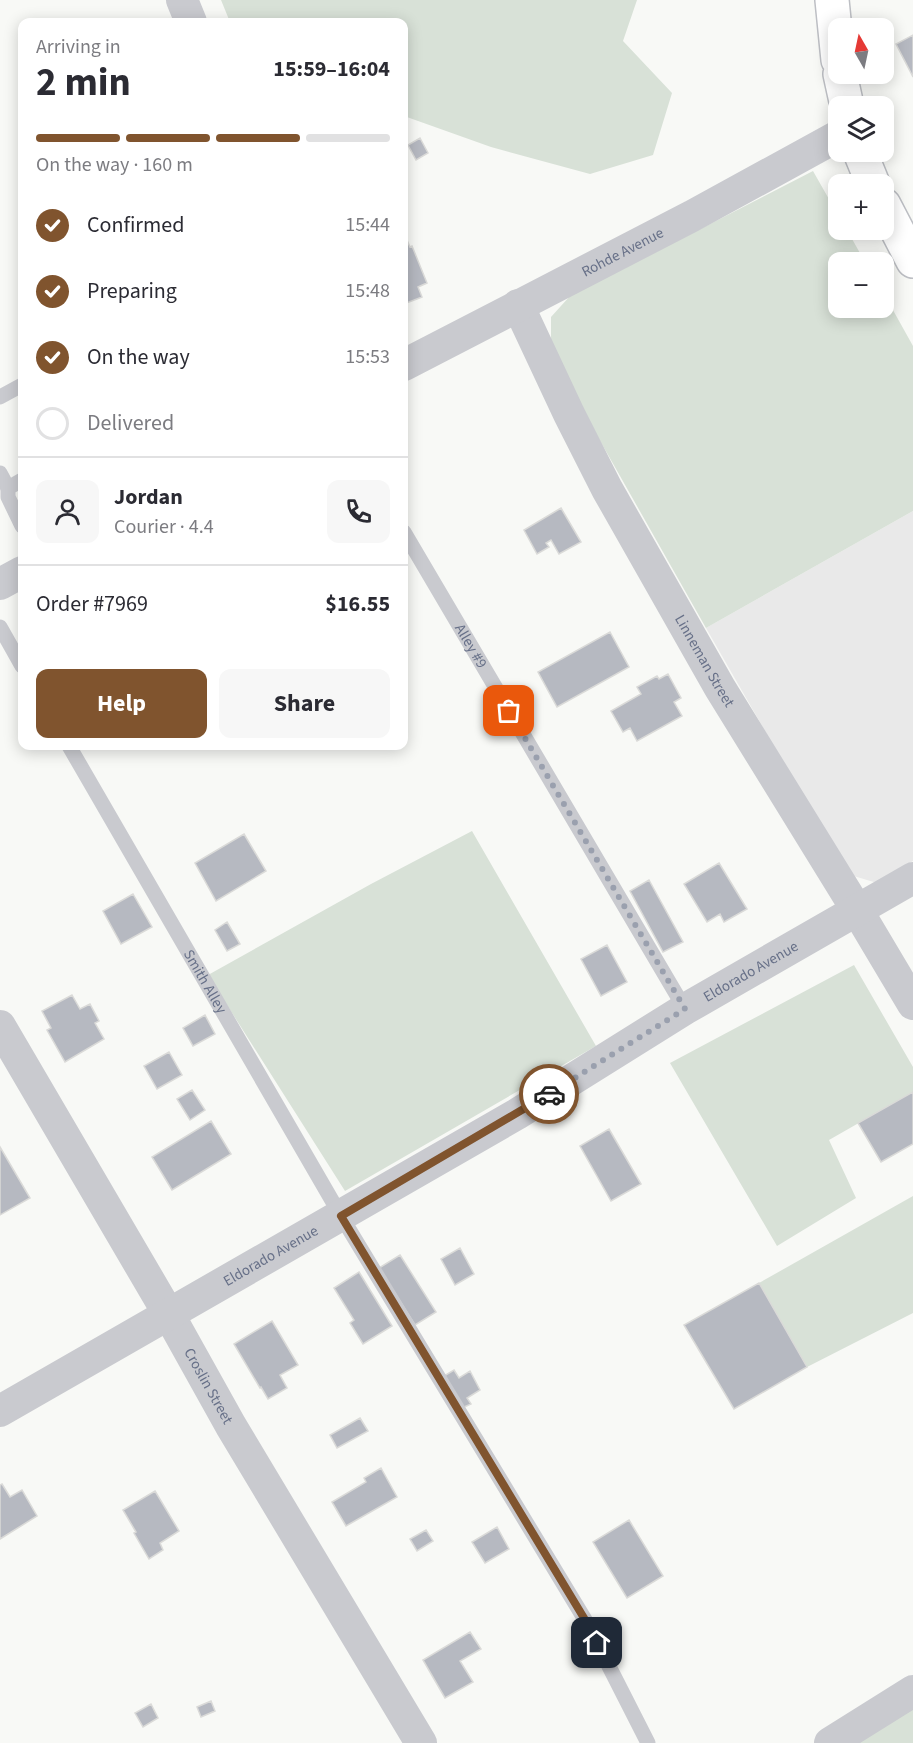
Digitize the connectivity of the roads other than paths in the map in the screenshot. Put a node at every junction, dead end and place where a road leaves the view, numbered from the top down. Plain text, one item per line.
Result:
1 (182, 0) edge
2 (831, 0) edge
3 (189, 18) edge
4 (833, 18) edge
5 (828, 141) edge
6 (894, 224) edge
7 (913, 261) edge
8 (518, 305) junction
9 (408, 363) edge
10 (18, 387) edge
11 (0, 397) edge
12 (0, 473) edge
13 (18, 482) edge
14 (8, 488) junction
15 (18, 518) edge
16 (408, 539) edge
17 (18, 574) edge
18 (0, 584) edge
19 (0, 627) edge
20 (18, 659) edge
21 (71, 750) edge
22 (913, 878) edge
23 (857, 910) junction
24 (913, 1004) edge
25 (685, 1009) junction
26 (0, 1026) edge
27 (341, 1216) junction
28 (168, 1313) junction
29 (0, 1411) edge
30 (913, 1691) edge
31 (421, 1743) edge
32 (648, 1743) edge
33 (830, 1743) edge

1 - 3 street
2 - 4 main road
5 - 8 street, Rohde Avenue
6 - 7 main road
8 - 9 street, Rohde Avenue
8 - 23 street, Linneman Street
10 - 11 lane
12 - 14 lane
13 - 14 lane
14 - 15 lane
16 - 25 lane, Alley #9
17 - 18 street
19 - 20 lane
21 - 27 lane, Smith Alley
22 - 23 street, Eldorado Avenue
23 - 24 street, Linneman Street
23 - 25 street, Eldorado Avenue
25 - 27 street, Eldorado Avenue
26 - 28 street, Croslin Street
27 - 28 street, Eldorado Avenue
27 - 32 lane, Smith Alley
28 - 29 street, Eldorado Avenue
28 - 31 street, Croslin Street
30 - 33 street

